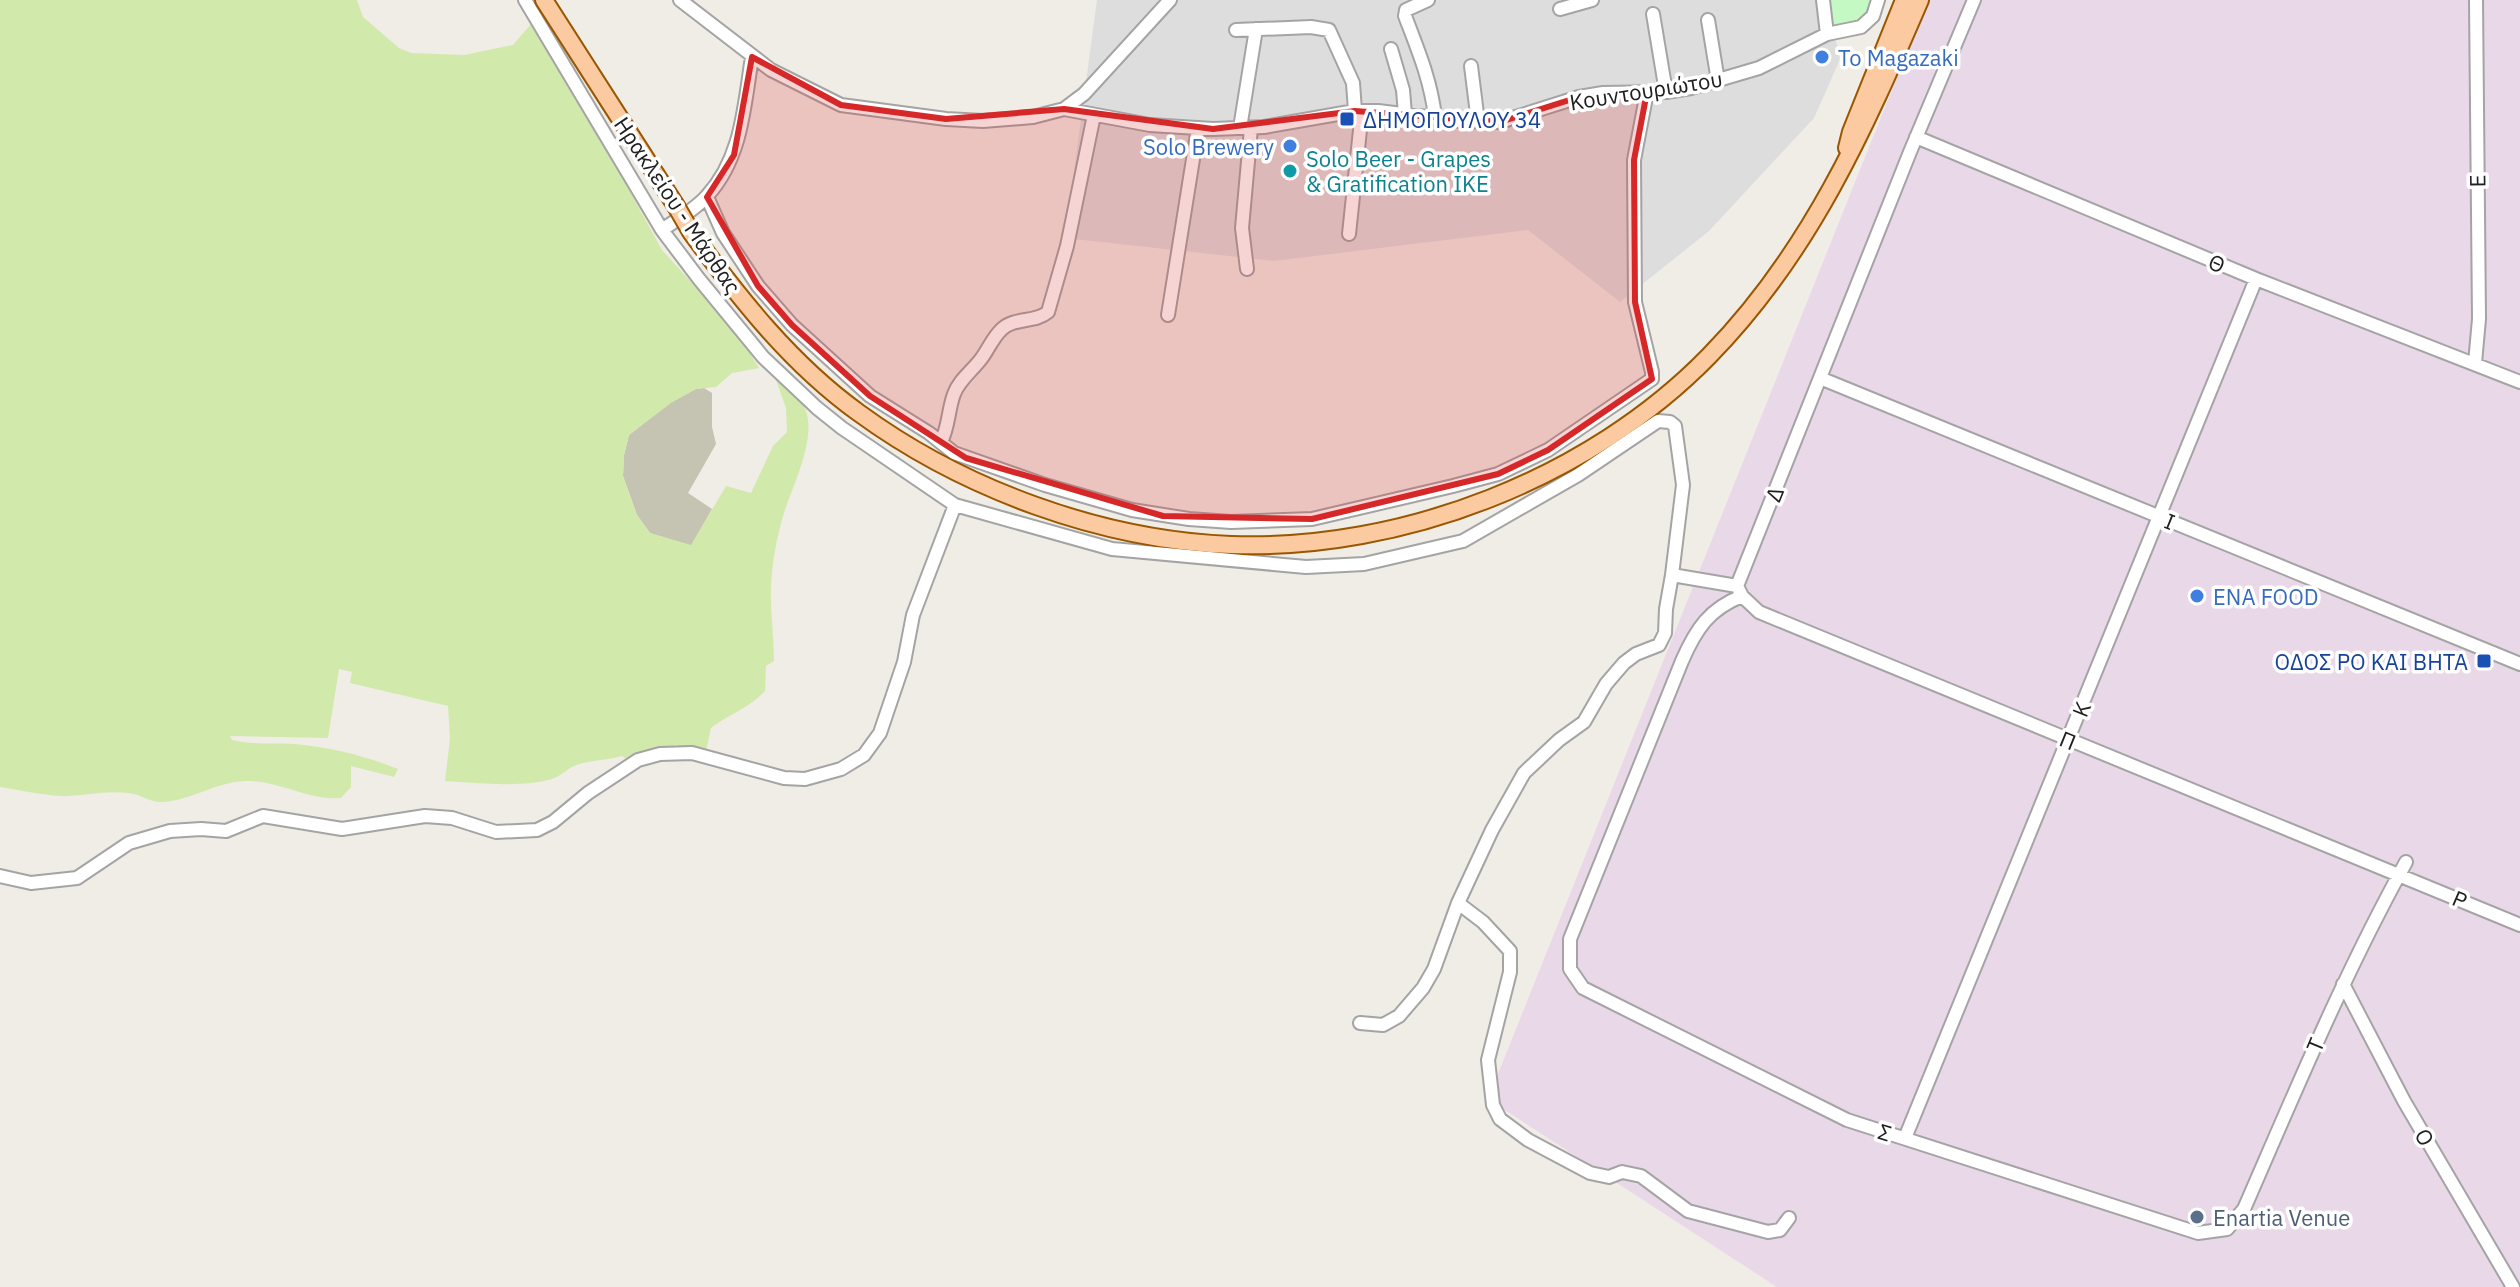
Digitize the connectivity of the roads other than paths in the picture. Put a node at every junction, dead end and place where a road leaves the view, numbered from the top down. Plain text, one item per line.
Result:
1 (525, 0) edge
2 (544, 0) edge
3 (680, 0) edge
4 (1170, 0) edge
5 (1428, 0) edge
6 (1592, 0) edge
7 (1823, 0) edge
8 (1878, 0) edge
9 (1904, 0) edge
10 (1920, 0) edge
11 (1974, 0) edge
12 (2476, 0) edge
13 (1560, 9) dead end
14 (1653, 14) dead end
15 (1708, 20) dead end
16 (1256, 29) junction
17 (1236, 30) dead end
18 (1827, 34) junction
19 (1391, 49) dead end
20 (752, 57) junction
21 (1471, 66) dead end
22 (1718, 81) junction
23 (1647, 92) junction
24 (1666, 92) junction
25 (1064, 109) junction
26 (1358, 111) junction
27 (1405, 114) junction
28 (1094, 115) junction
29 (1435, 117) junction
30 (1478, 122) junction
31 (1198, 128) junction
32 (1246, 128) junction
33 (1916, 137) junction
34 (1844, 161) junction
35 (707, 197) junction
36 (662, 230) junction
37 (1349, 234) dead end
38 (1247, 269) dead end
39 (2256, 279) junction
40 (1168, 315) dead end
41 (2475, 363) junction
42 (1820, 378) junction
43 (2520, 382) edge
44 (941, 442) junction
45 (955, 505) junction
46 (2158, 516) junction
47 (1672, 575) junction
48 (1740, 591) junction
49 (2520, 664) edge
50 (2068, 740) junction
51 (2403, 868) junction
52 (0, 876) edge
53 (1458, 903) junction
54 (2520, 925) edge
55 (2343, 984) junction
56 (1360, 1023) dead end
57 (1905, 1138) junction
58 (1789, 1218) dead end
59 (2227, 1229) joint
60 (2513, 1287) edge

1 - 36 street
2 - 34 main road, Ηρακλείου - Μάρθας, bridge
3 - 20 street, Κουντουριώτου
4 - 25 street
5 - 29 street
6 - 13 street
7 - 18 street
8 - 18 street, Κουντουριώτου
9 - 34 main road, Ηρακλείου - Μάρθας
10 - 34 main road, Ηρακλείου - Μάρθας
11 - 33 street, Δ
12 - 41 street, Ε
14 - 24 street
15 - 22 street
16 - 17 street
16 - 26 street
16 - 32 street
18 - 22 street, Κουντουριώτου
19 - 27 street
20 - 25 street, Κουντουριώτου
20 - 35 street
21 - 30 street
22 - 24 street, Κουντουριώτου
23 - 24 street, Κουντουριώτου
23 - 30 street, Κουντουριώτου
23 - 44 street
25 - 28 street, Κουντουριώτου
26 - 27 street, Κουντουριώτου
26 - 32 street, Κουντουριώτου
26 - 37 street
27 - 29 street, Κουντουριώτου
28 - 31 street, Κουντουριώτου
28 - 44 street
29 - 30 street, Κουντουριώτου
31 - 32 street, Κουντουριώτου
31 - 40 street
32 - 38 street
33 - 39 street, Θ
33 - 42 street, Δ
35 - 36 street
35 - 44 street
36 - 45 street
39 - 41 street, Θ
39 - 46 street, Κ
41 - 43 street, Θ
42 - 46 street, Ι
42 - 48 street, Δ
45 - 47 street
45 - 52 street
46 - 49 street, Ι
46 - 50 street, Κ
47 - 48 street
47 - 53 street
48 - 50 street, Π
48 - 57 street, Σ
50 - 51 street, Π
50 - 57 street, Κ
51 - 54 street, Ρ
51 - 55 street, Τ
53 - 56 street
53 - 58 street
55 - 59 street, Τ
55 - 60 street, Ο
57 - 59 street, Σ

